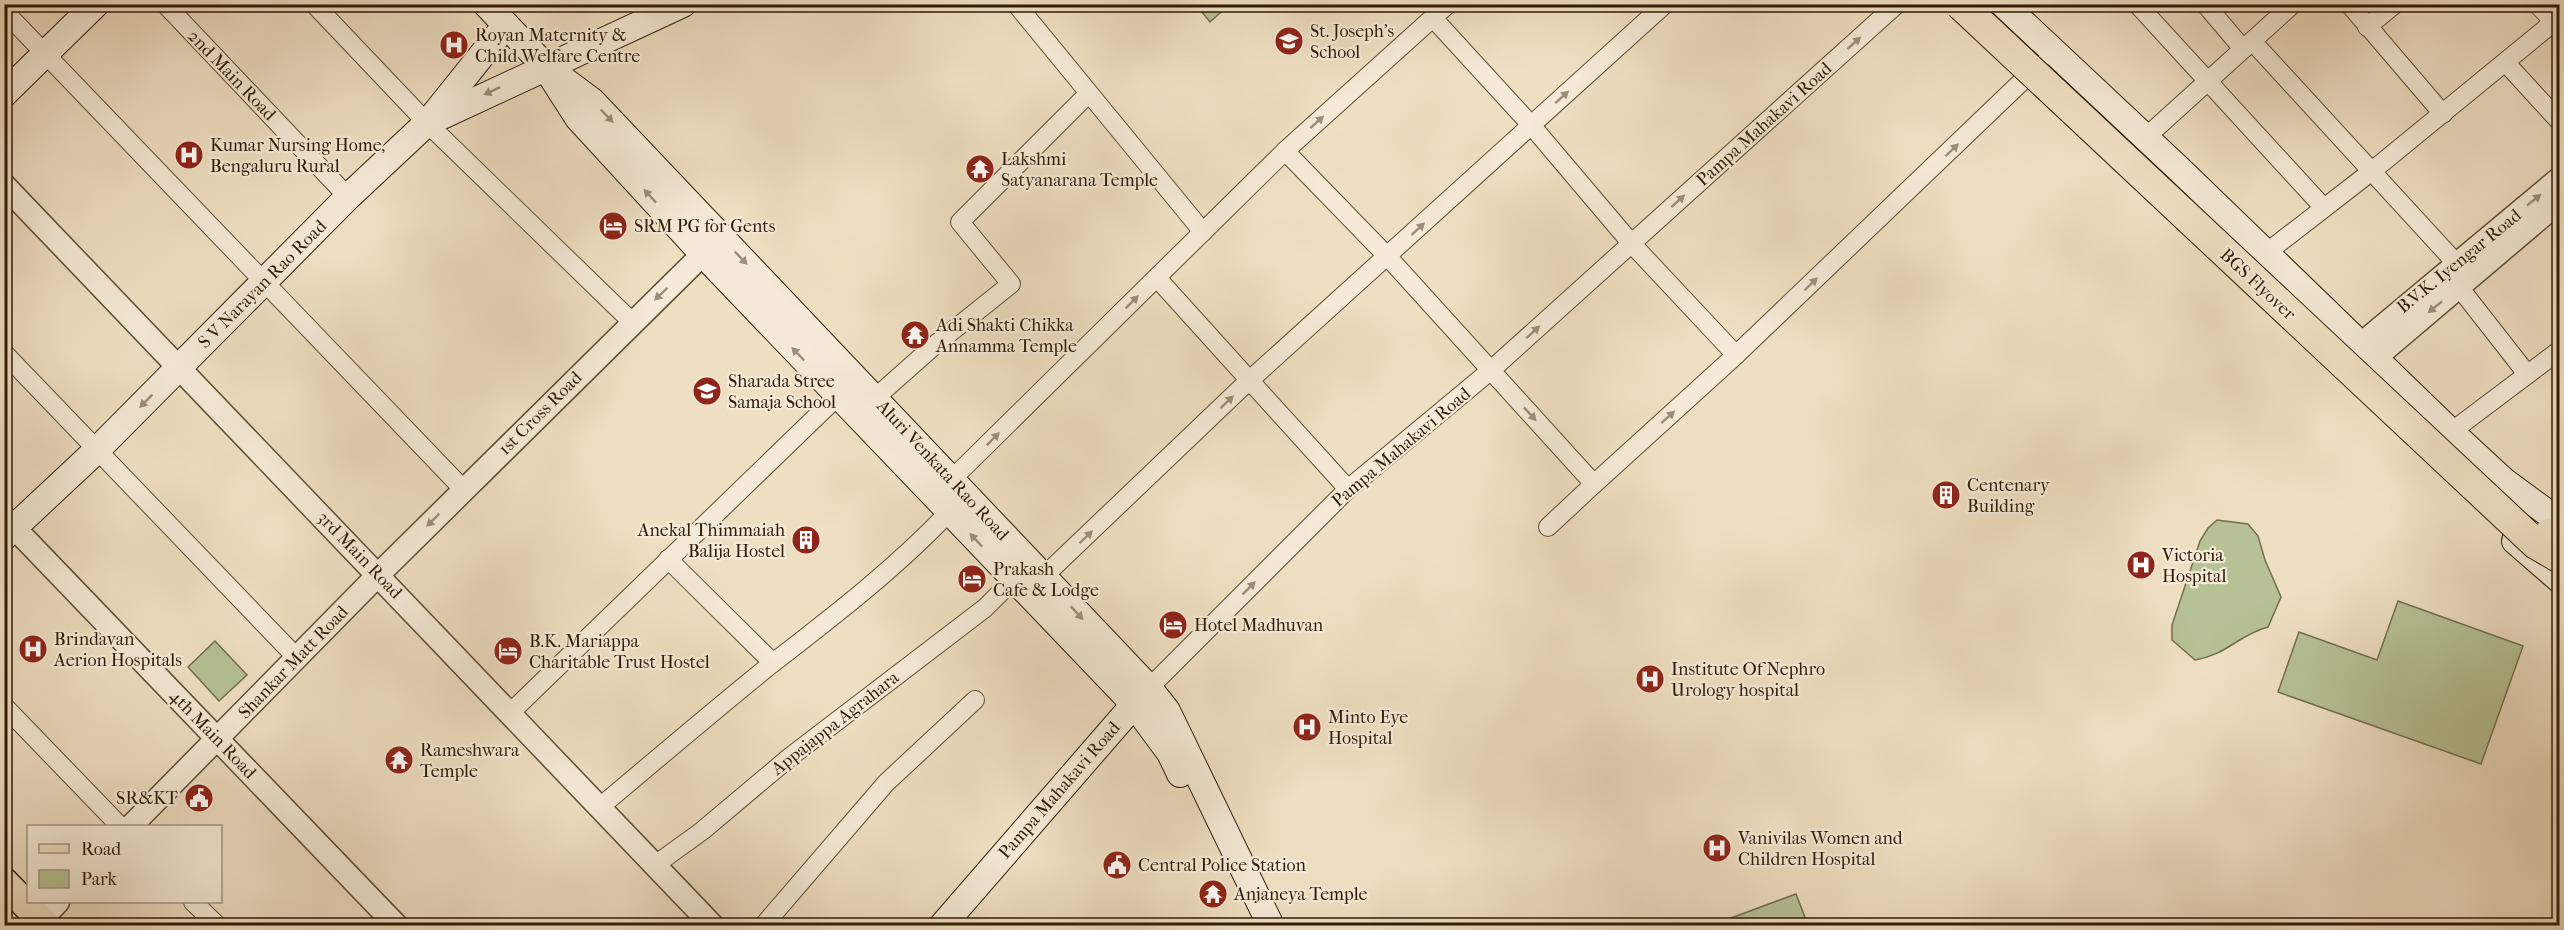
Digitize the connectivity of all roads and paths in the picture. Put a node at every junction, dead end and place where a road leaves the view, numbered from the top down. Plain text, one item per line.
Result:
1 (96, 4) edge
2 (165, 4) edge
3 (314, 4) edge
4 (486, 4) edge
5 (683, 4) edge
6 (1016, 4) edge
7 (1448, 4) edge
8 (1665, 4) edge
9 (1897, 4) edge
10 (1946, 4) edge
11 (1960, 4) edge
12 (1988, 4) edge
13 (2003, 4) edge
14 (2137, 4) edge
15 (2205, 4) edge
16 (2293, 4) edge
17 (2349, 4) edge
18 (2395, 4) edge
19 (2537, 4) edge
20 (4, 11) edge
21 (1433, 18) junction
22 (2557, 20) edge
23 (506, 26) junction
24 (2367, 27) junction
25 (2247, 45) junction
26 (2053, 51) junction
27 (46, 54) junction
28 (2506, 63) junction
29 (545, 66) junction
30 (2026, 79) junction
31 (2207, 82) junction
32 (4, 94) edge
33 (1088, 94) junction
34 (2443, 114) junction
35 (2559, 122) edge
36 (427, 123) junction
37 (1531, 125) junction
38 (2145, 138) junction
39 (1285, 151) junction
40 (2372, 171) junction
41 (2559, 178) edge
42 (4, 185) edge
43 (348, 197) junction
44 (2559, 201) edge
45 (2324, 208) junction
46 (1203, 232) junction
47 (1631, 243) junction
48 (2266, 253) junction
49 (703, 254) junction
50 (1388, 257) junction
51 (2462, 277) junction
52 (1157, 278) junction
53 (263, 283) junction
54 (632, 322) junction
55 (2559, 350) edge
56 (2366, 351) junction
57 (4, 353) edge
58 (1736, 355) junction
59 (179, 367) junction
60 (1490, 371) junction
61 (2527, 374) junction
62 (2339, 378) junction
63 (1249, 381) junction
64 (847, 387) junction
65 (874, 398) junction
66 (2451, 432) junction
67 (97, 450) junction
68 (951, 480) junction
69 (1594, 484) junction
70 (1348, 489) junction
71 (464, 490) junction
72 (949, 512) junction
73 (8, 527) edge
74 (1548, 527) dead end
75 (2554, 539) edge
76 (668, 559) junction
77 (2559, 568) edge
78 (379, 574) junction
79 (1043, 577) junction
80 (1013, 580) junction
81 (2559, 580) edge
82 (298, 659) junction
83 (774, 663) junction
84 (1141, 696) junction
85 (975, 699) dead end
86 (4, 706) edge
87 (510, 713) junction
88 (218, 739) junction
89 (600, 807) junction
90 (119, 825) edge
91 (132, 825) edge
92 (4, 859) edge
93 (655, 865) junction
94 (4, 882) edge
95 (27, 883) edge
96 (27, 899) edge
97 (33, 903) edge
98 (194, 903) edge
99 (49, 915) edge
100 (218, 926) edge
101 (397, 926) edge
102 (713, 926) edge
103 (763, 926) edge
104 (942, 926) edge
105 (1254, 926) edge
106 (1271, 926) edge

1 - 27 main road
2 - 43 street, 2nd Main Road
3 - 36 street
4 - 23 main road, Aluri Venkata Rao Road
5 - 29 main road, S V Narayan Rao Road
6 - 33 street
7 - 21 street
37 -> 8 street
47 -> 9 street, Pampa Mahakavi Road
10 - 30 main road
11 - 75 highway, BGS Flyover, bridge
12 - 75 highway, BGS Flyover
13 - 26 main road
14 - 31 street
15 - 25 street
16 - 25 street
17 - 24 street
18 - 24 street
19 - 22 street
20 - 27 street
21 - 37 street
39 -> 21 street
22 - 28 street
23 - 29 main road, Aluri Venkata Rao Road
23 - 36 main road
24 - 34 street
25 - 31 street
25 - 40 street
26 - 30 street
26 - 38 main road
27 - 32 main road
27 - 53 street
28 - 34 street
28 - 35 street
29 -> 36 main road, S V Narayan Rao Road
49 -> 29 main road, Aluri Venkata Rao Road
29 -> 64 main road, Aluri Venkata Rao Road
58 -> 30 street
30 - 62 main road
31 - 38 street
31 - 45 street
33 - 46 street
33 - 65 street
34 - 40 street
36 - 43 main road, S V Narayan Rao Road
36 - 54 street
37 - 47 street
50 -> 37 street
38 - 48 main road
39 - 46 street
39 - 50 street
40 - 45 street
40 - 51 street
51 -> 41 street, B.V.K. Iyengar Road
42 - 59 street, 3rd Main Road
43 - 53 main road, S V Narayan Rao Road
44 - 51 street, B.V.K. Iyengar Road
45 - 48 street
46 - 52 street
47 - 58 street
60 -> 47 street, Pampa Mahakavi Road
48 - 56 main road
49 -> 54 street, 1st Cross Road
64 -> 49 main road, Aluri Venkata Rao Road
50 - 60 street
50 - 63 street
51 - 56 street, B.V.K. Iyengar Road
51 - 61 street
52 - 63 street
68 -> 52 street
53 - 59 main road, S V Narayan Rao Road
53 - 71 street
54 - 71 street, 1st Cross Road
55 - 61 street
56 - 62 street, B.V.K. Iyengar Road
56 - 66 main road
57 - 67 street
69 -> 58 street
59 -> 67 main road, S V Narayan Rao Road
59 - 78 street, 3rd Main Road
60 -> 69 street
60 - 70 street, Pampa Mahakavi Road
61 - 66 street
62 - 81 main road
63 - 70 street
79 -> 63 street
64 - 65 main road, Aluri Venkata Rao Road
64 - 72 main road, Aluri Venkata Rao Road
64 - 76 street
65 - 68 main road, Aluri Venkata Rao Road
66 - 75 main road
67 - 73 main road, S V Narayan Rao Road
67 - 82 street
68 - 79 main road, Aluri Venkata Rao Road
69 - 74 street
84 -> 70 street, Pampa Mahakavi Road
71 -> 78 street, 1st Cross Road
80 -> 72 main road, Aluri Venkata Rao Road
72 - 83 street
73 - 88 street, 4th Main Road
75 - 77 main road, bridge
76 - 83 street
76 - 87 street
78 - 82 street, Shankar Matt Road
78 - 87 street, 3rd Main Road
79 -> 84 main road, Aluri Venkata Rao Road
80 - 84 main road, Aluri Venkata Rao Road
80 - 93 street, Appajappa Agrahara
82 - 88 street, Shankar Matt Road
83 - 89 street
84 - 104 main road, Pampa Mahakavi Road
84 - 105 main road, Aluri Venkata Rao Road
84 - 106 main road, Aluri Venkata Rao Road
85 - 103 street
86 - 90 street
87 - 89 street, 3rd Main Road
88 - 91 street, Shankar Matt Road
88 - 101 street, 4th Main Road
89 - 93 street, 3rd Main Road
92 - 95 main road
93 - 102 street, 3rd Main Road
94 - 96 main road
97 - 99 main road
98 - 100 street

